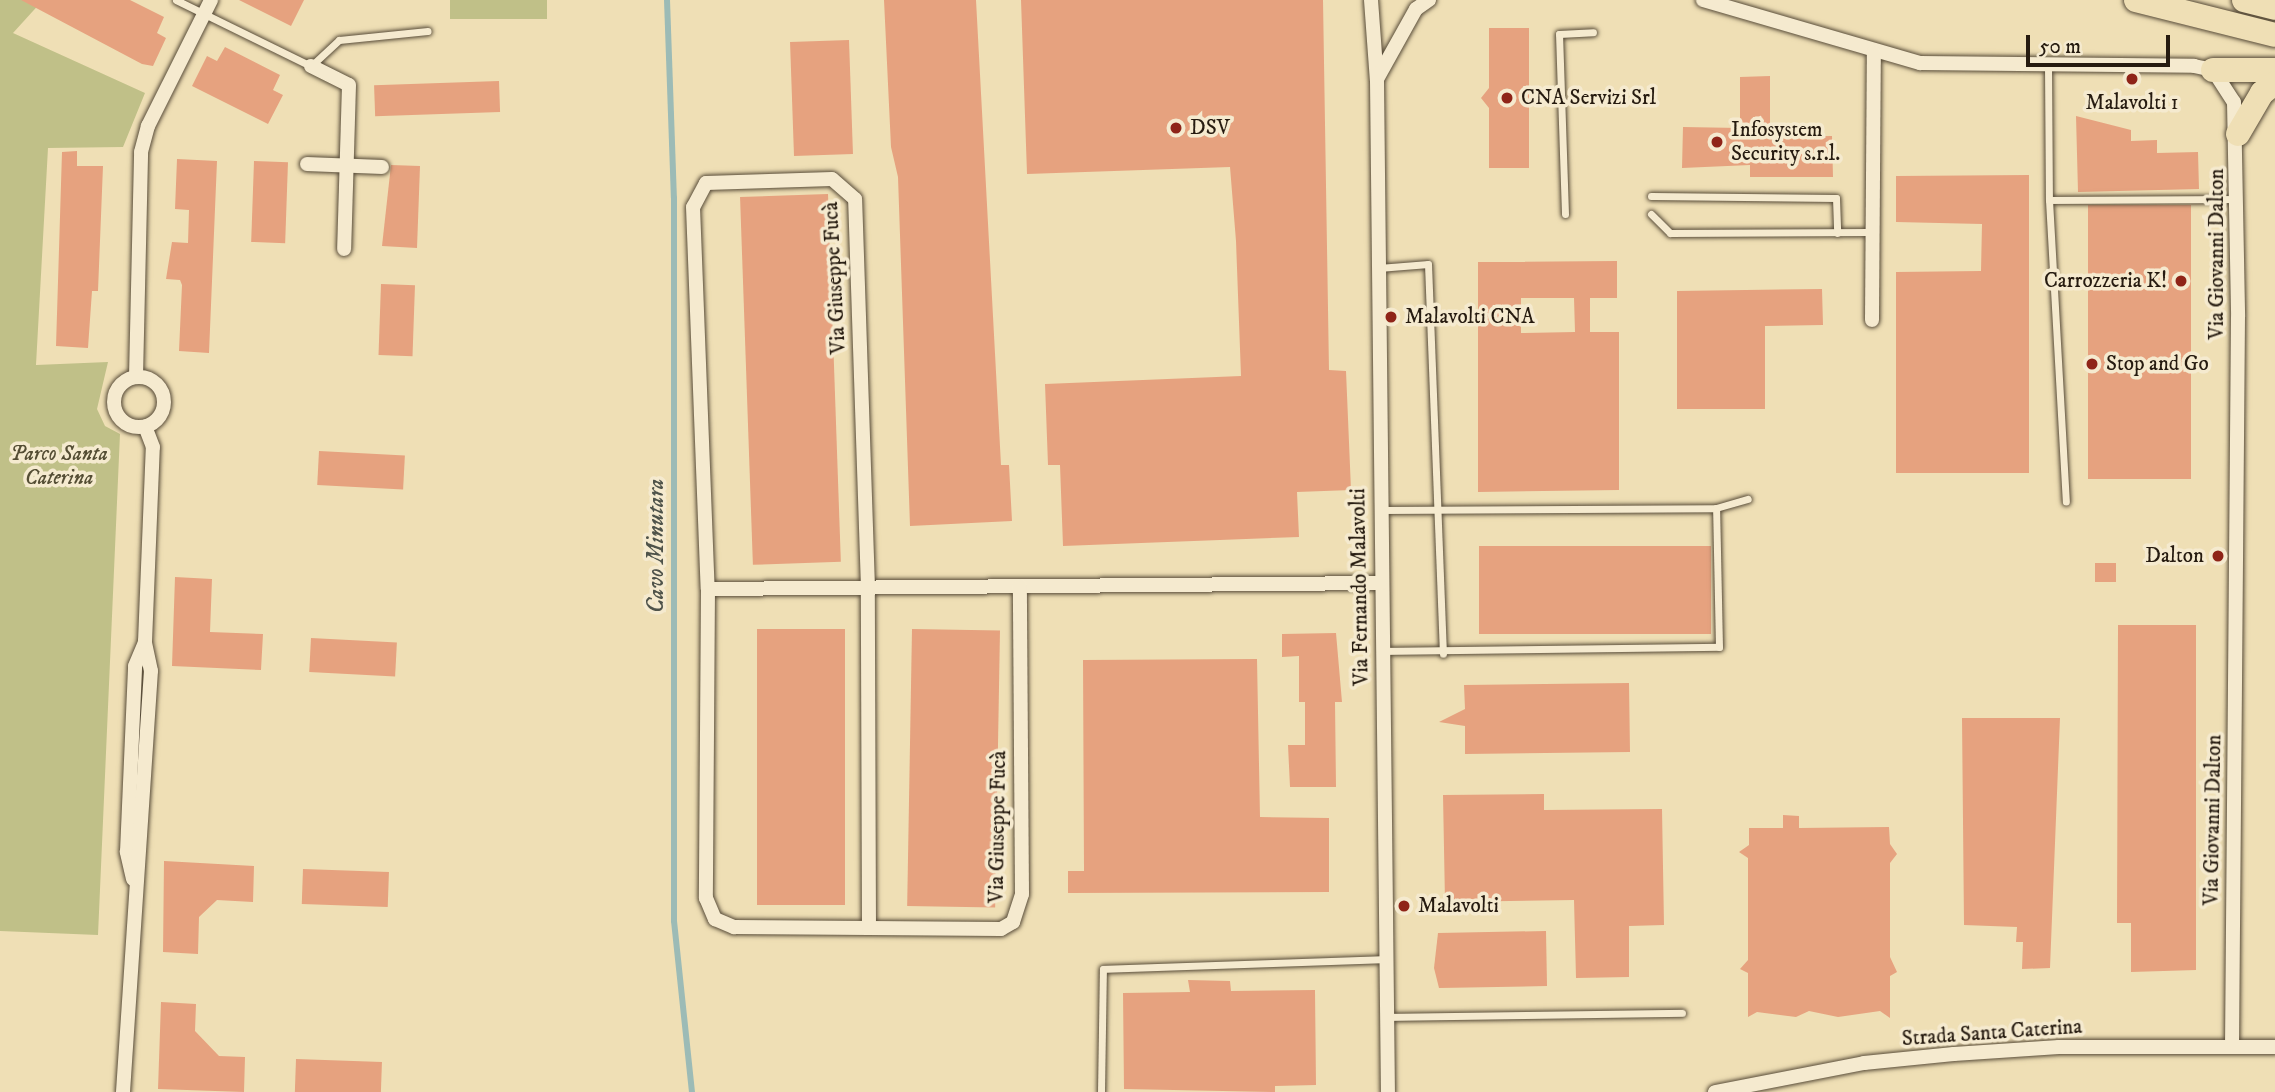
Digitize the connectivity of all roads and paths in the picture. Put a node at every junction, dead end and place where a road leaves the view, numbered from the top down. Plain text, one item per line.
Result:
1 (176, 0) edge
2 (211, 0) edge
3 (1429, 0) edge
4 (1703, 0) edge
5 (2136, 0) edge
6 (2244, 0) edge
7 (1373, 3) edge
8 (1416, 5) edge
9 (2275, 8) edge
10 (204, 15) junction
11 (428, 31) dead end
12 (1593, 32) dead end
13 (2275, 35) edge
14 (1874, 52) junction
15 (2048, 65) junction
16 (310, 66) junction
17 (2275, 69) edge
18 (2213, 70) junction
19 (1377, 81) junction
20 (2275, 83) edge
21 (2238, 134) junction
22 (307, 164) dead end
23 (346, 166) junction
24 (382, 167) dead end
25 (1651, 196) dead end
26 (2237, 199) junction
27 (2049, 200) junction
28 (1565, 214) dead end
29 (1651, 214) dead end
30 (1870, 232) junction
31 (1837, 233) junction
32 (344, 249) dead end
33 (1378, 268) junction
34 (1872, 320) dead end
35 (136, 377) junction
36 (145, 426) junction
37 (1748, 499) dead end
38 (2066, 502) dead end
39 (1716, 508) junction
40 (1380, 510) junction
41 (1435, 510) junction
42 (1380, 583) junction
43 (1020, 586) junction
44 (868, 588) junction
45 (708, 589) junction
46 (1382, 651) junction
47 (1443, 654) junction
48 (869, 928) junction
49 (1385, 959) junction
50 (1682, 1013) dead end
51 (1385, 1017) junction
52 (2232, 1047) junction
53 (2275, 1047) edge
54 (123, 1092) edge
55 (1101, 1092) edge
56 (1388, 1092) edge
57 (1716, 1092) edge

1 - 10 lane
2 - 10 street
3 - 8 street, Via Fernando Malavolti
4 - 14 street
5 - 13 highway
6 - 9 highway
7 - 19 street, Via Fernando Malavolti
8 - 19 street, Via Fernando Malavolti
10 - 16 lane
10 - 35 street
11 - 16 lane
12 - 28 lane
14 - 15 street
14 - 30 street
15 - 18 street
15 - 27 lane
16 - 23 street
17 - 18 highway
18 - 21 street, Via Giovanni Dalton
19 - 33 street, Via Fernando Malavolti
20 - 21 highway
21 - 26 street, Via Giovanni Dalton
22 - 23 street
23 - 24 street
23 - 32 street
25 - 31 lane
26 - 27 lane
26 - 52 street, Via Giovanni Dalton
27 - 38 lane
29 - 31 lane
30 - 31 lane
30 - 34 street
33 - 40 street, Via Fernando Malavolti
33 - 41 lane
35 - 36 street
35 - 36 street
36 - 54 street
37 - 39 lane
39 - 41 lane
39 - 47 lane
40 - 41 lane
40 - 42 street, Via Fernando Malavolti
41 - 47 lane
42 - 43 street
42 - 46 street, Via Fernando Malavolti
43 - 44 street
43 - 48 street, Via Giuseppe Fucà
44 - 45 street
44 - 45 street, Via Giuseppe Fucà
44 - 48 street, Via Giuseppe Fucà
45 - 48 street, Via Giuseppe Fucà
46 - 47 lane
46 - 49 street, Via Fernando Malavolti
49 - 51 street, Via Fernando Malavolti
49 - 55 lane
50 - 51 lane
51 - 56 street, Via Fernando Malavolti
52 - 53 street, Strada Santa Caterina
52 - 57 street, Strada Santa Caterina

